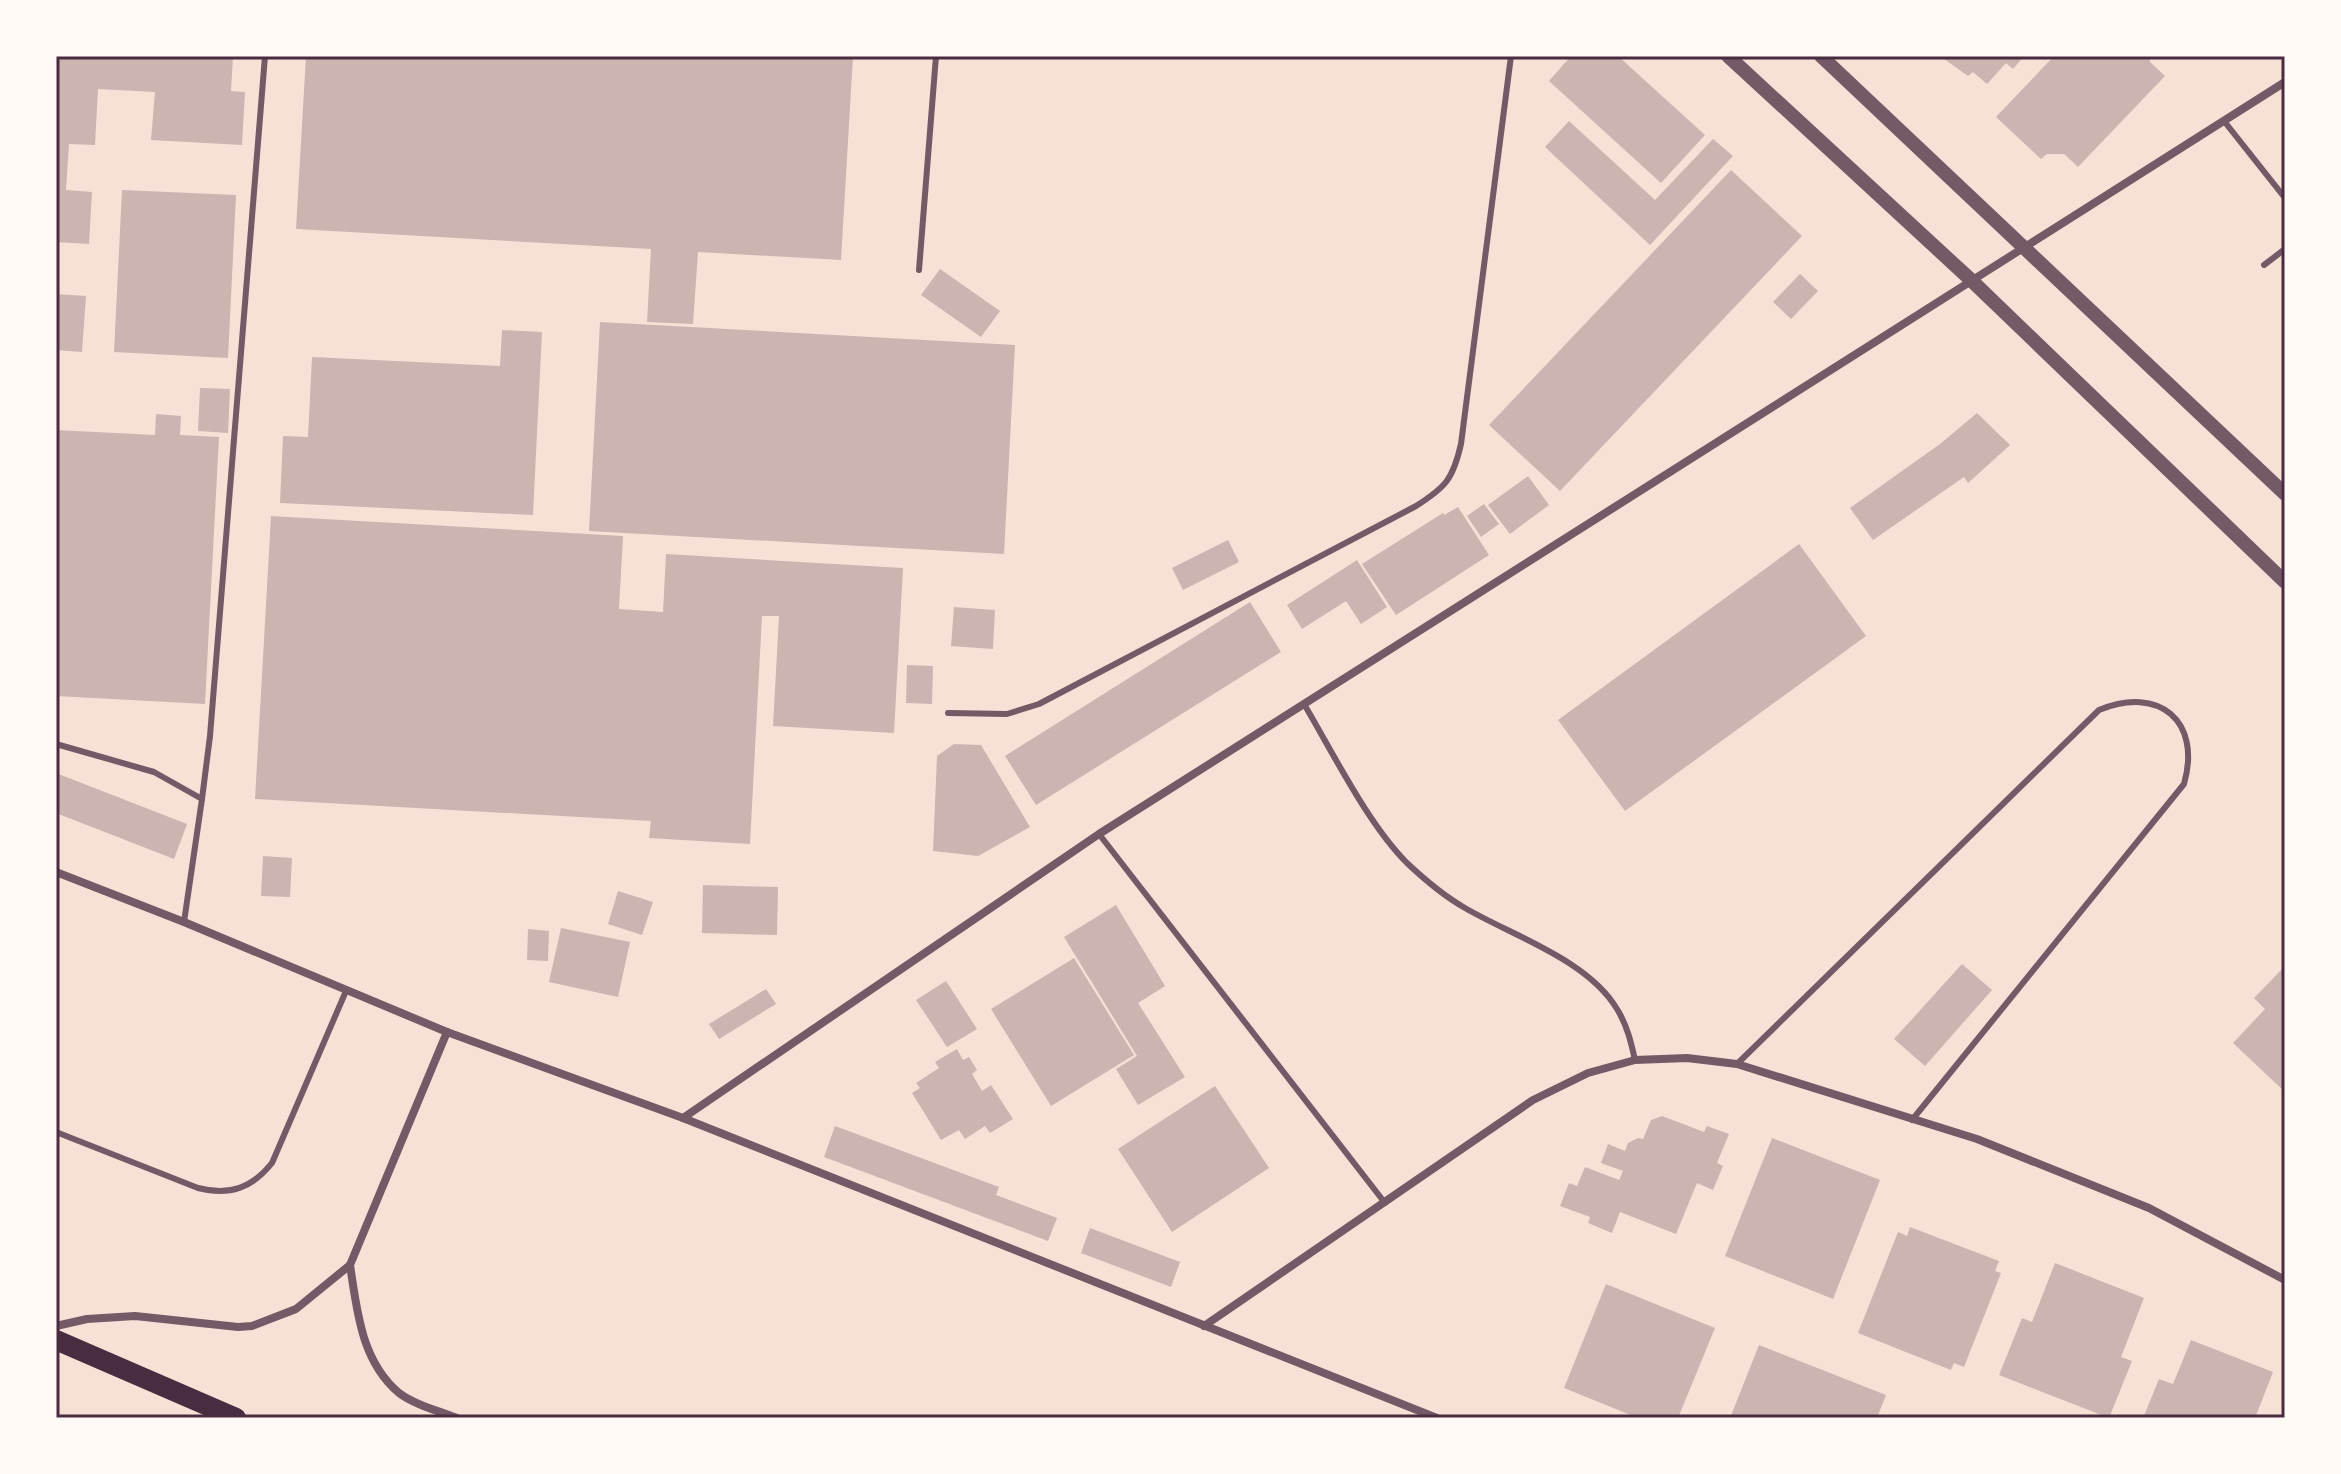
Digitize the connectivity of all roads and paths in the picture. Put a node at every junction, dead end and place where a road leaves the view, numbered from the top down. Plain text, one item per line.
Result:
1 (265, 56) edge
2 (936, 56) edge
3 (1511, 56) edge
4 (1728, 56) edge
5 (1821, 56) edge
6 (2285, 82) edge
7 (2224, 121) junction
8 (2285, 198) edge
9 (2025, 246) junction
10 (2285, 249) edge
11 (2264, 265) dead end
12 (919, 270) dead end
13 (1971, 280) junction
14 (2285, 494) edge
15 (2285, 582) edge
16 (1304, 704) junction
17 (948, 713) dead end
18 (56, 744) edge
19 (202, 799) junction
20 (1099, 834) junction
21 (56, 872) edge
22 (184, 922) junction
23 (346, 991) junction
24 (447, 1032) junction
25 (1635, 1060) junction
26 (1737, 1064) junction
27 (683, 1118) junction
28 (1912, 1120) junction
29 (56, 1132) edge
30 (1385, 1203) junction
31 (350, 1265) junction
32 (2285, 1280) edge
33 (56, 1326) edge
34 (1204, 1326) junction
35 (56, 1340) edge
36 (236, 1418) edge
37 (457, 1418) edge
38 (1437, 1418) edge

1 - 19 lane
2 - 12 lane
3 - 17 lane
4 - 13 street
5 - 9 street
6 - 7 street
7 - 8 lane
7 - 9 street
9 - 13 street
9 - 14 street
10 - 11 lane
13 - 15 street
13 - 16 street
16 - 20 street
16 - 25 lane
18 - 19 lane
19 - 22 lane
20 - 27 street
20 - 30 lane
21 - 22 street
22 - 23 street
23 - 24 street
23 - 29 lane
24 - 27 street
24 - 31 street
25 - 26 street
25 - 30 street
26 - 28 street
26 - 28 lane
27 - 34 street
28 - 32 street
30 - 34 street
31 - 33 street
31 - 37 street
34 - 38 street
35 - 36 main road

